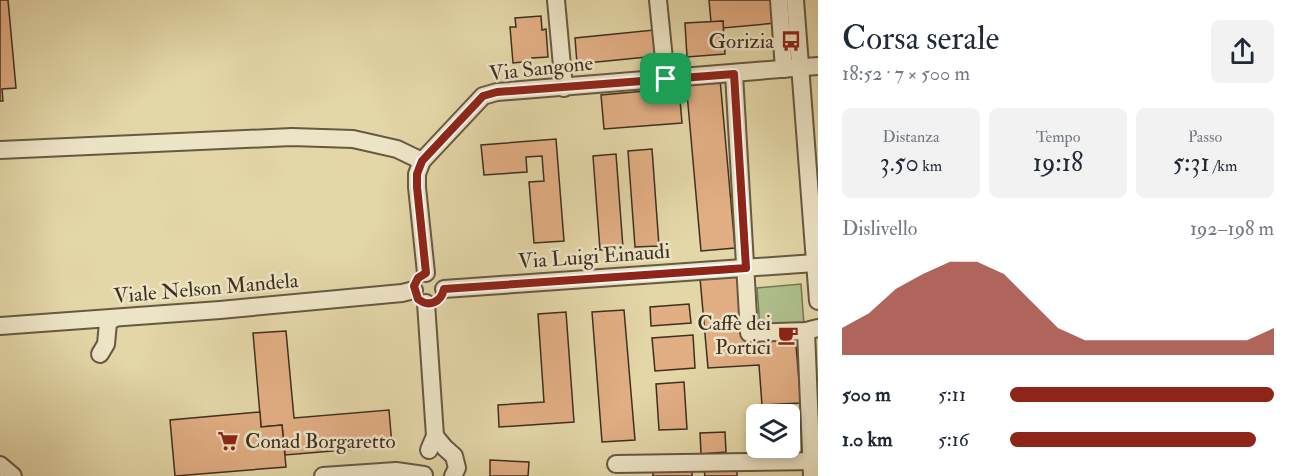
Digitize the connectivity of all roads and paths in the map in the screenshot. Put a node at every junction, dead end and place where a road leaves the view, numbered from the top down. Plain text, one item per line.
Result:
1 (556, 0) edge
2 (658, 0) edge
3 (779, 0) edge
4 (795, 0) edge
5 (818, 66) edge
6 (793, 68) junction
7 (734, 74) junction
8 (666, 79) junction
9 (564, 88) junction
10 (0, 150) edge
11 (422, 161) junction
12 (814, 185) edge
13 (815, 262) junction
14 (746, 268) junction
15 (426, 273) junction
16 (444, 289) junction
17 (414, 290) junction
18 (818, 301) edge
19 (426, 303) junction
20 (114, 318) junction
21 (0, 326) edge
22 (812, 330) edge
23 (100, 354) dead end
24 (430, 457) edge
25 (616, 464) dead end
26 (0, 465) edge
27 (814, 466) edge
28 (13, 476) edge
29 (323, 476) edge
30 (453, 476) edge

1 - 9 street
2 - 8 street
3 - 6 street
4 - 6 street
5 - 6 street, Via Sangone
6 - 7 street, Via Sangone
6 - 12 street
7 - 8 street, Via Sangone
7 - 14 street
8 - 9 street, Via Sangone
9 - 11 street, Via Sangone
10 - 11 street
11 - 15 street
12 - 13 street
13 - 14 street, Via Luigi Einaudi
13 - 18 street
14 - 16 street, Via Luigi Einaudi
14 - 22 street
15 - 16 street
15 - 17 street
16 - 19 street
17 - 19 street
17 - 20 street, Viale Nelson Mandela
19 - 24 street
20 - 21 street, Viale Nelson Mandela
20 - 23 street
22 - 27 street
24 - 29 street
24 - 30 street
25 - 27 street
26 - 28 street

